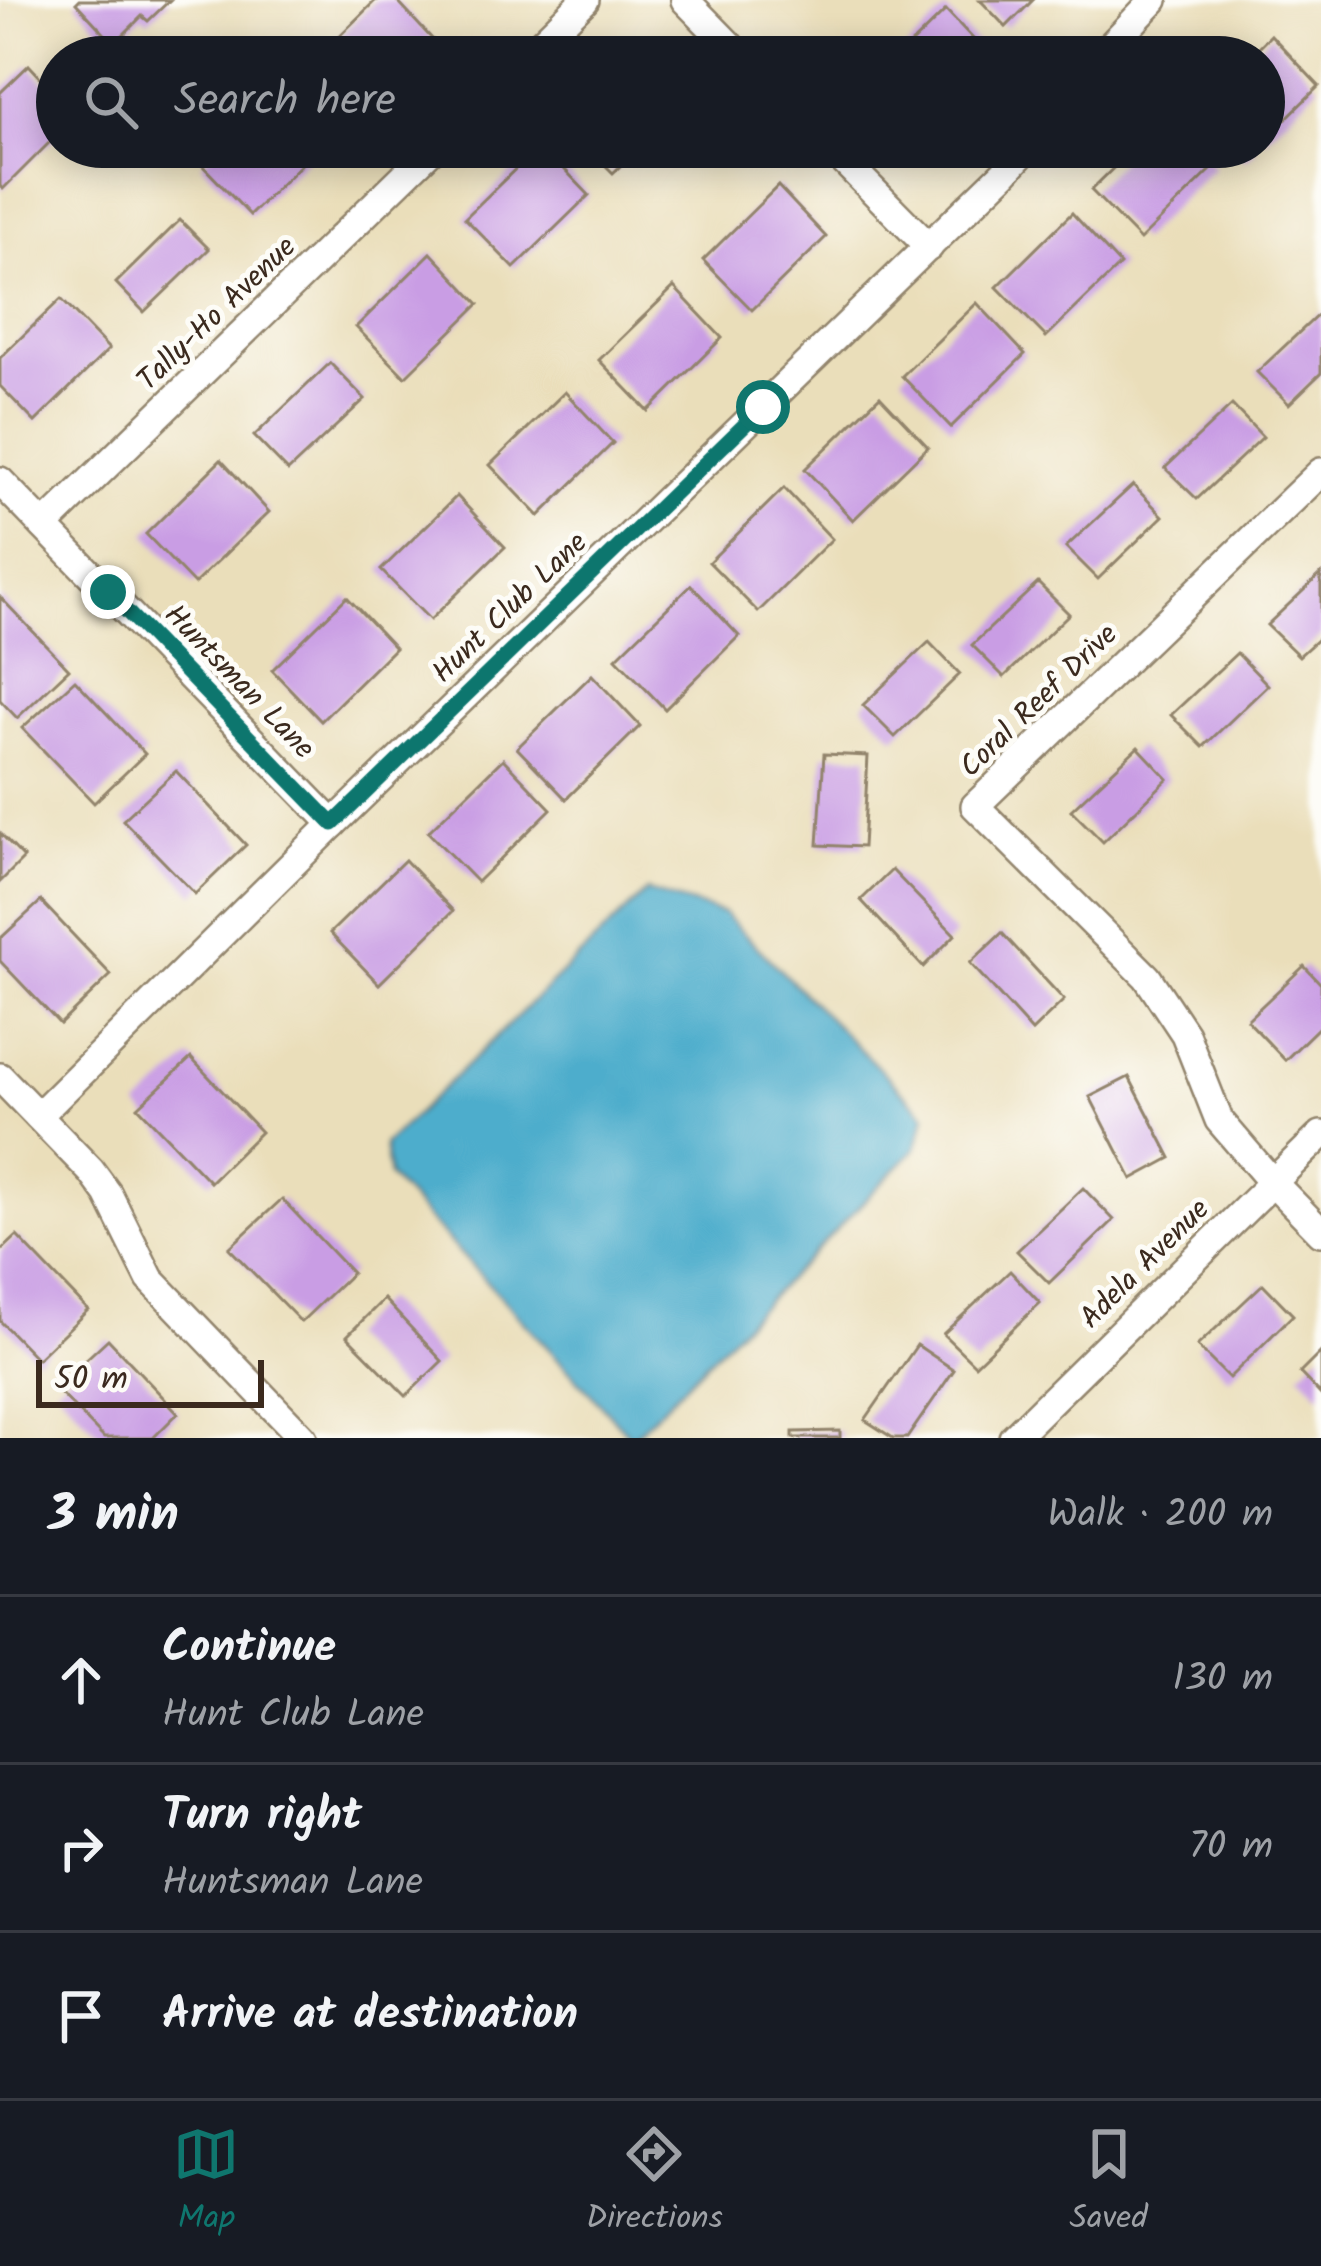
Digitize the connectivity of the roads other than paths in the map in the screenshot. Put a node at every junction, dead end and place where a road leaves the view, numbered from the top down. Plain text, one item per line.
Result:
1 (585, 0) edge
2 (685, 0) edge
3 (1154, 0) edge
4 (548, 36) edge
5 (720, 36) edge
6 (1120, 36) edge
7 (412, 168) edge
8 (851, 168) edge
9 (1007, 168) edge
10 (928, 247) junction
11 (1321, 472) edge
12 (0, 481) edge
13 (44, 526) junction
14 (333, 824) junction
15 (0, 1077) edge
16 (38, 1116) junction
17 (1321, 1135) edge
18 (1273, 1183) junction
19 (1321, 1232) edge
20 (303, 1438) edge
21 (1013, 1438) edge

1 - 4 street
2 - 5 street
3 - 6 street
7 - 13 street, Tally-Ho Avenue
8 - 10 street
9 - 10 street, Hunt Club Lane
10 - 14 street, Hunt Club Lane
11 - 18 street, Coral Reef Drive
12 - 13 street, Huntsman Lane
13 - 14 street, Huntsman Lane
14 - 16 street, Hunt Club Lane
15 - 16 street
16 - 20 street
17 - 18 street, Adela Avenue
18 - 19 street
18 - 21 street, Adela Avenue

